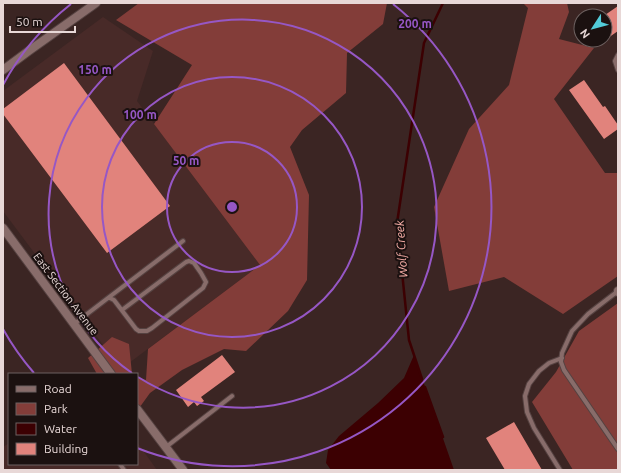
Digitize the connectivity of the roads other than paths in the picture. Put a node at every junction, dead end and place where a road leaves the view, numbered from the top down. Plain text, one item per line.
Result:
1 (96, 3) edge
2 (618, 55) edge
3 (3, 70) edge
4 (618, 70) edge
5 (3, 228) edge
6 (183, 241) dead end
7 (618, 291) edge
8 (108, 298) junction
9 (122, 310) junction
10 (74, 324) junction
11 (562, 358) junction
12 (110, 373) edge
13 (232, 396) dead end
14 (138, 409) edge
15 (166, 447) junction
16 (618, 449) edge
17 (183, 470) edge
18 (560, 470) edge

1 - 3 street
2 - 4 lane
5 - 10 street, East Section Avenue
6 - 8 lane
7 - 11 lane
8 - 9 lane
8 - 10 lane
9 - 9 lane
10 - 12 street, East Section Avenue
11 - 16 lane
11 - 18 lane
13 - 15 lane
14 - 15 street
15 - 17 street

